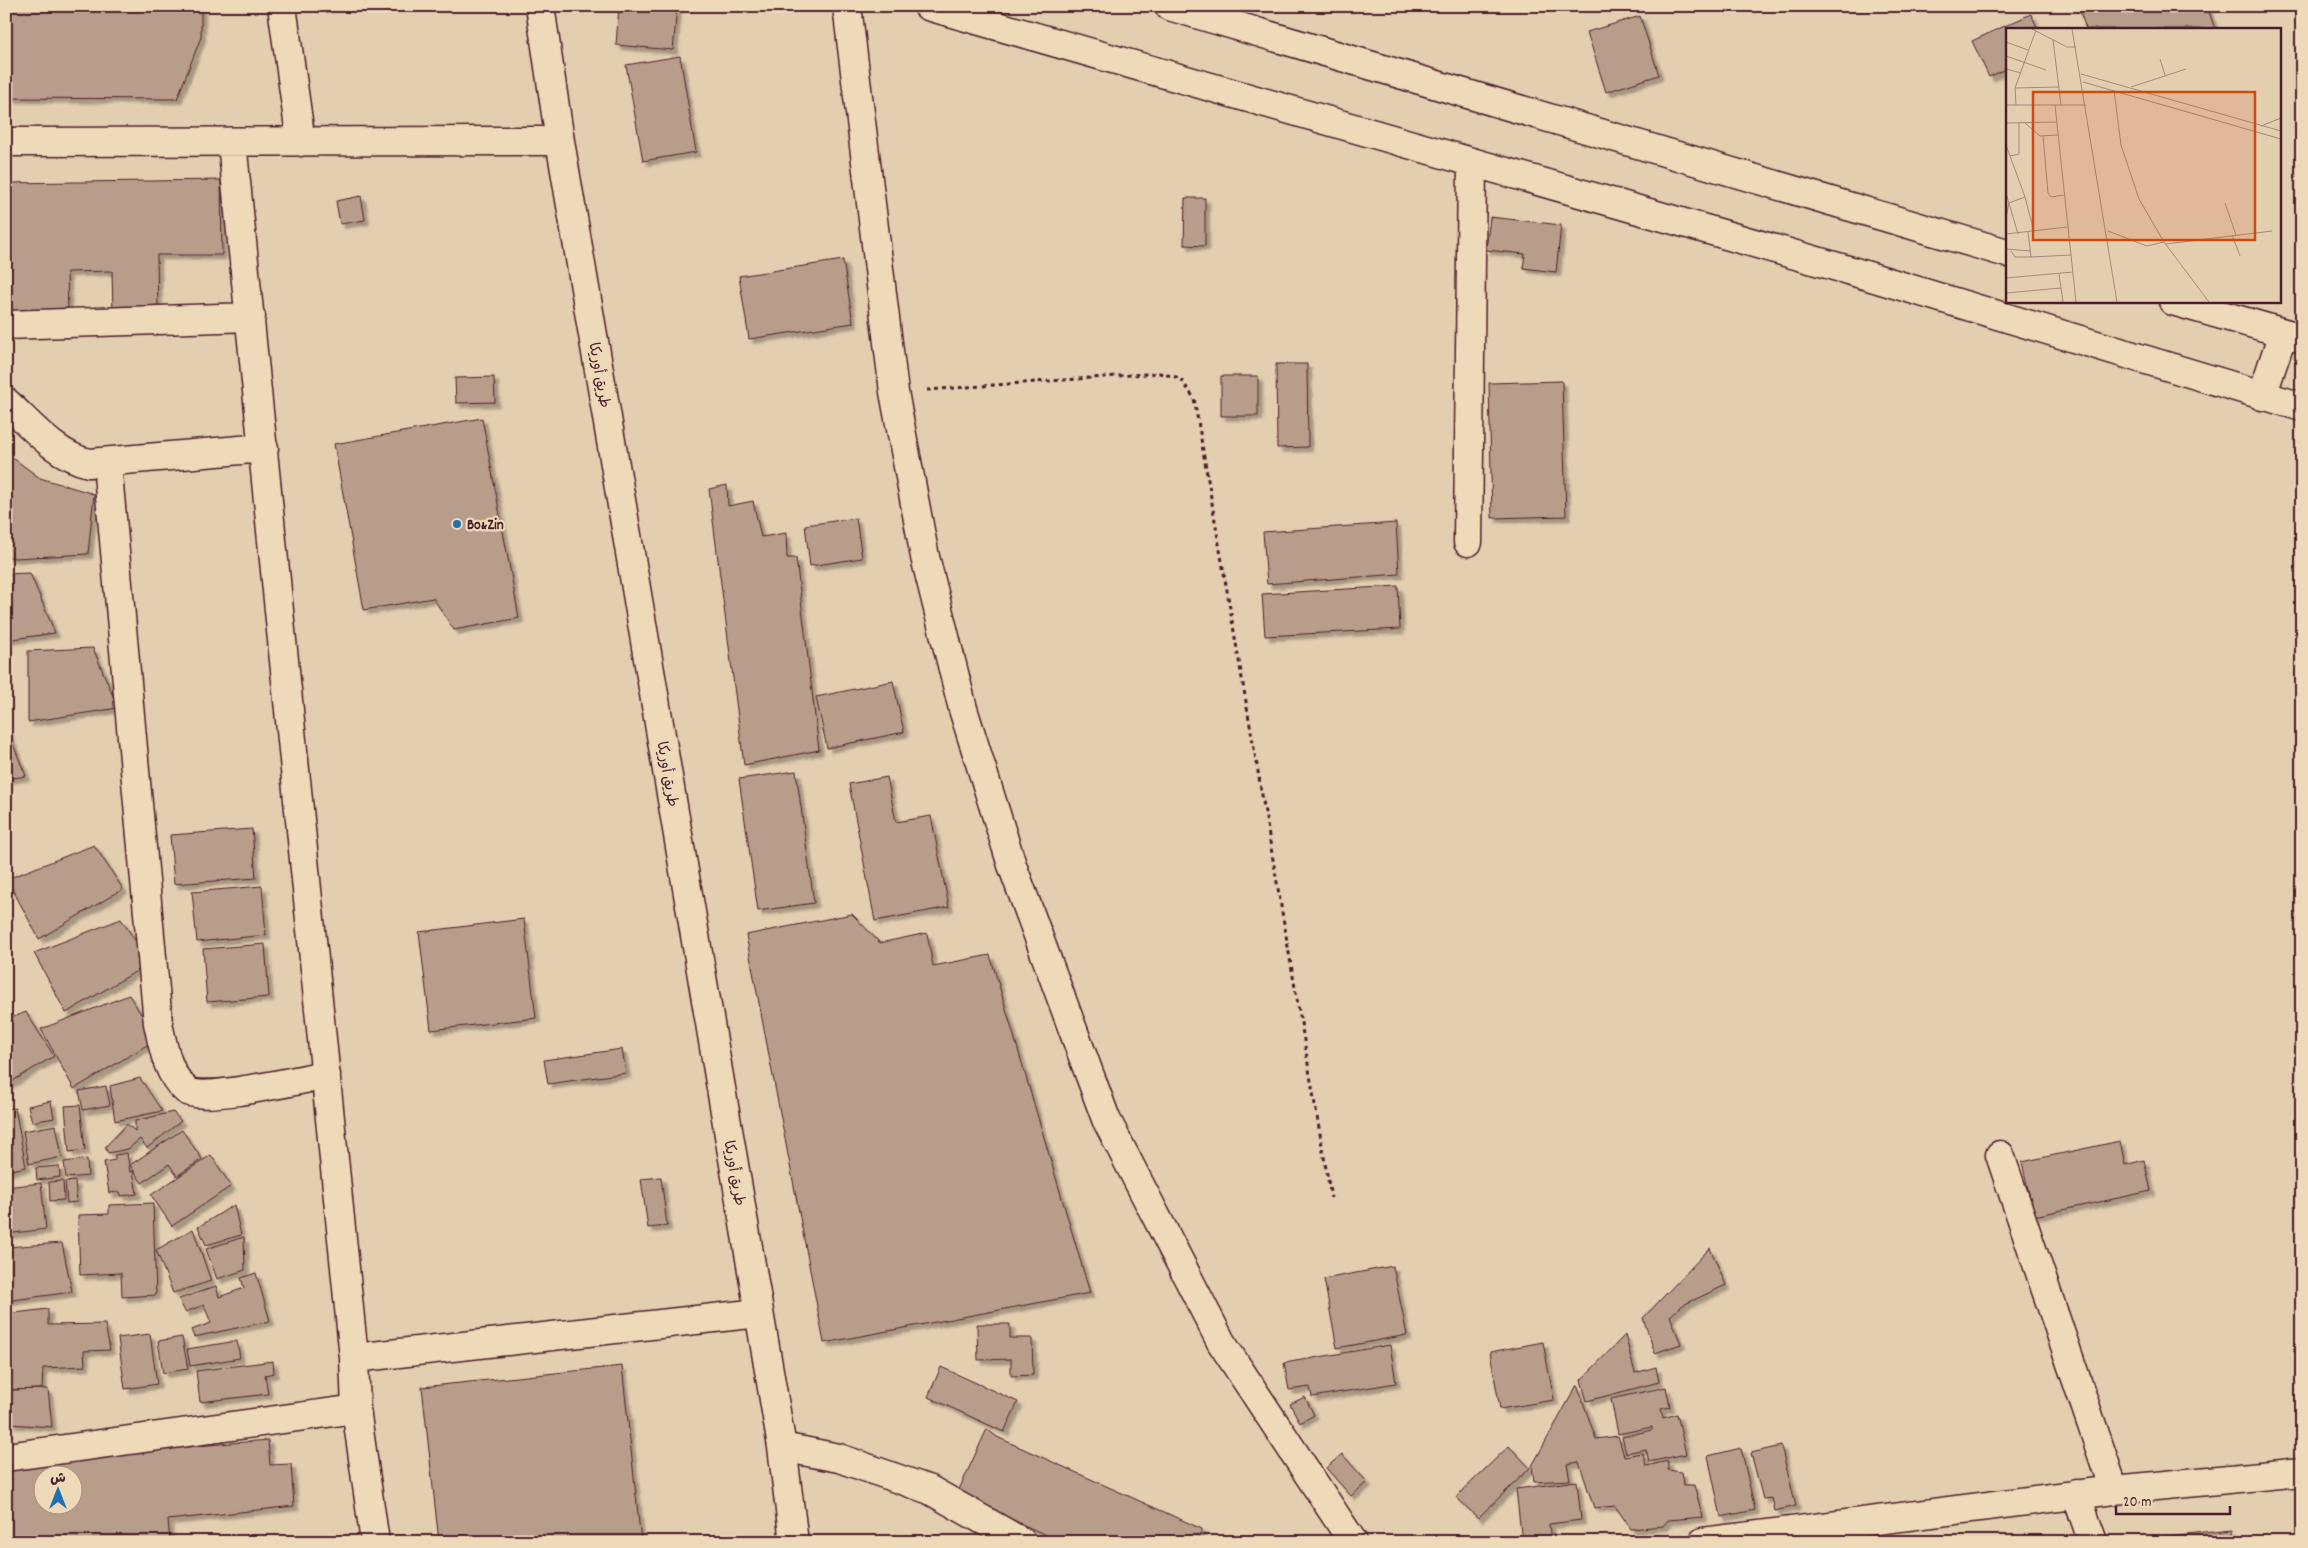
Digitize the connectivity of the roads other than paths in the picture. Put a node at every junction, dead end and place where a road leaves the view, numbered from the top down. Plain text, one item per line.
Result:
1 (282, 6) edge
2 (540, 6) edge
3 (848, 6) edge
4 (928, 6) edge
5 (1169, 6) edge
6 (560, 140) junction
7 (6, 142) edge
8 (232, 142) junction
9 (301, 142) junction
10 (1472, 163) junction
11 (2006, 253) edge
12 (2176, 302) edge
13 (251, 317) junction
14 (6, 326) edge
15 (2293, 336) edge
16 (2262, 396) junction
17 (6, 402) edge
18 (2302, 408) edge
19 (264, 448) junction
20 (108, 462) junction
21 (1468, 542) dead end
22 (326, 1075) junction
23 (2000, 1155) dead end
24 (759, 1313) junction
25 (354, 1358) junction
26 (356, 1409) junction
27 (782, 1448) junction
28 (8, 1450) edge
29 (2302, 1472) edge
30 (2114, 1490) junction
31 (2076, 1494) junction
32 (375, 1542) edge
33 (794, 1542) edge
34 (1022, 1542) edge
35 (1354, 1542) edge
36 (1703, 1542) edge
37 (2093, 1542) edge

1 - 9 street
2 - 6 street, طريق أوريكا
3 - 35 street
4 - 10 street
5 - 11 street
6 - 9 street
6 - 24 street, طريق أوريكا
7 - 8 street
8 - 9 street
8 - 13 street
10 - 16 street
10 - 21 street
12 - 15 street
13 - 14 street
13 - 19 street
15 - 16 street
16 - 18 street
17 - 20 street
19 - 20 street
19 - 22 street
20 - 22 street
22 - 25 street
23 - 30 street
24 - 25 street
24 - 27 street, طريق أوريكا
25 - 26 street
26 - 28 street
26 - 32 street
27 - 33 street, طريق أوريكا
27 - 34 street
29 - 30 street
30 - 31 street
31 - 36 street
31 - 37 street

